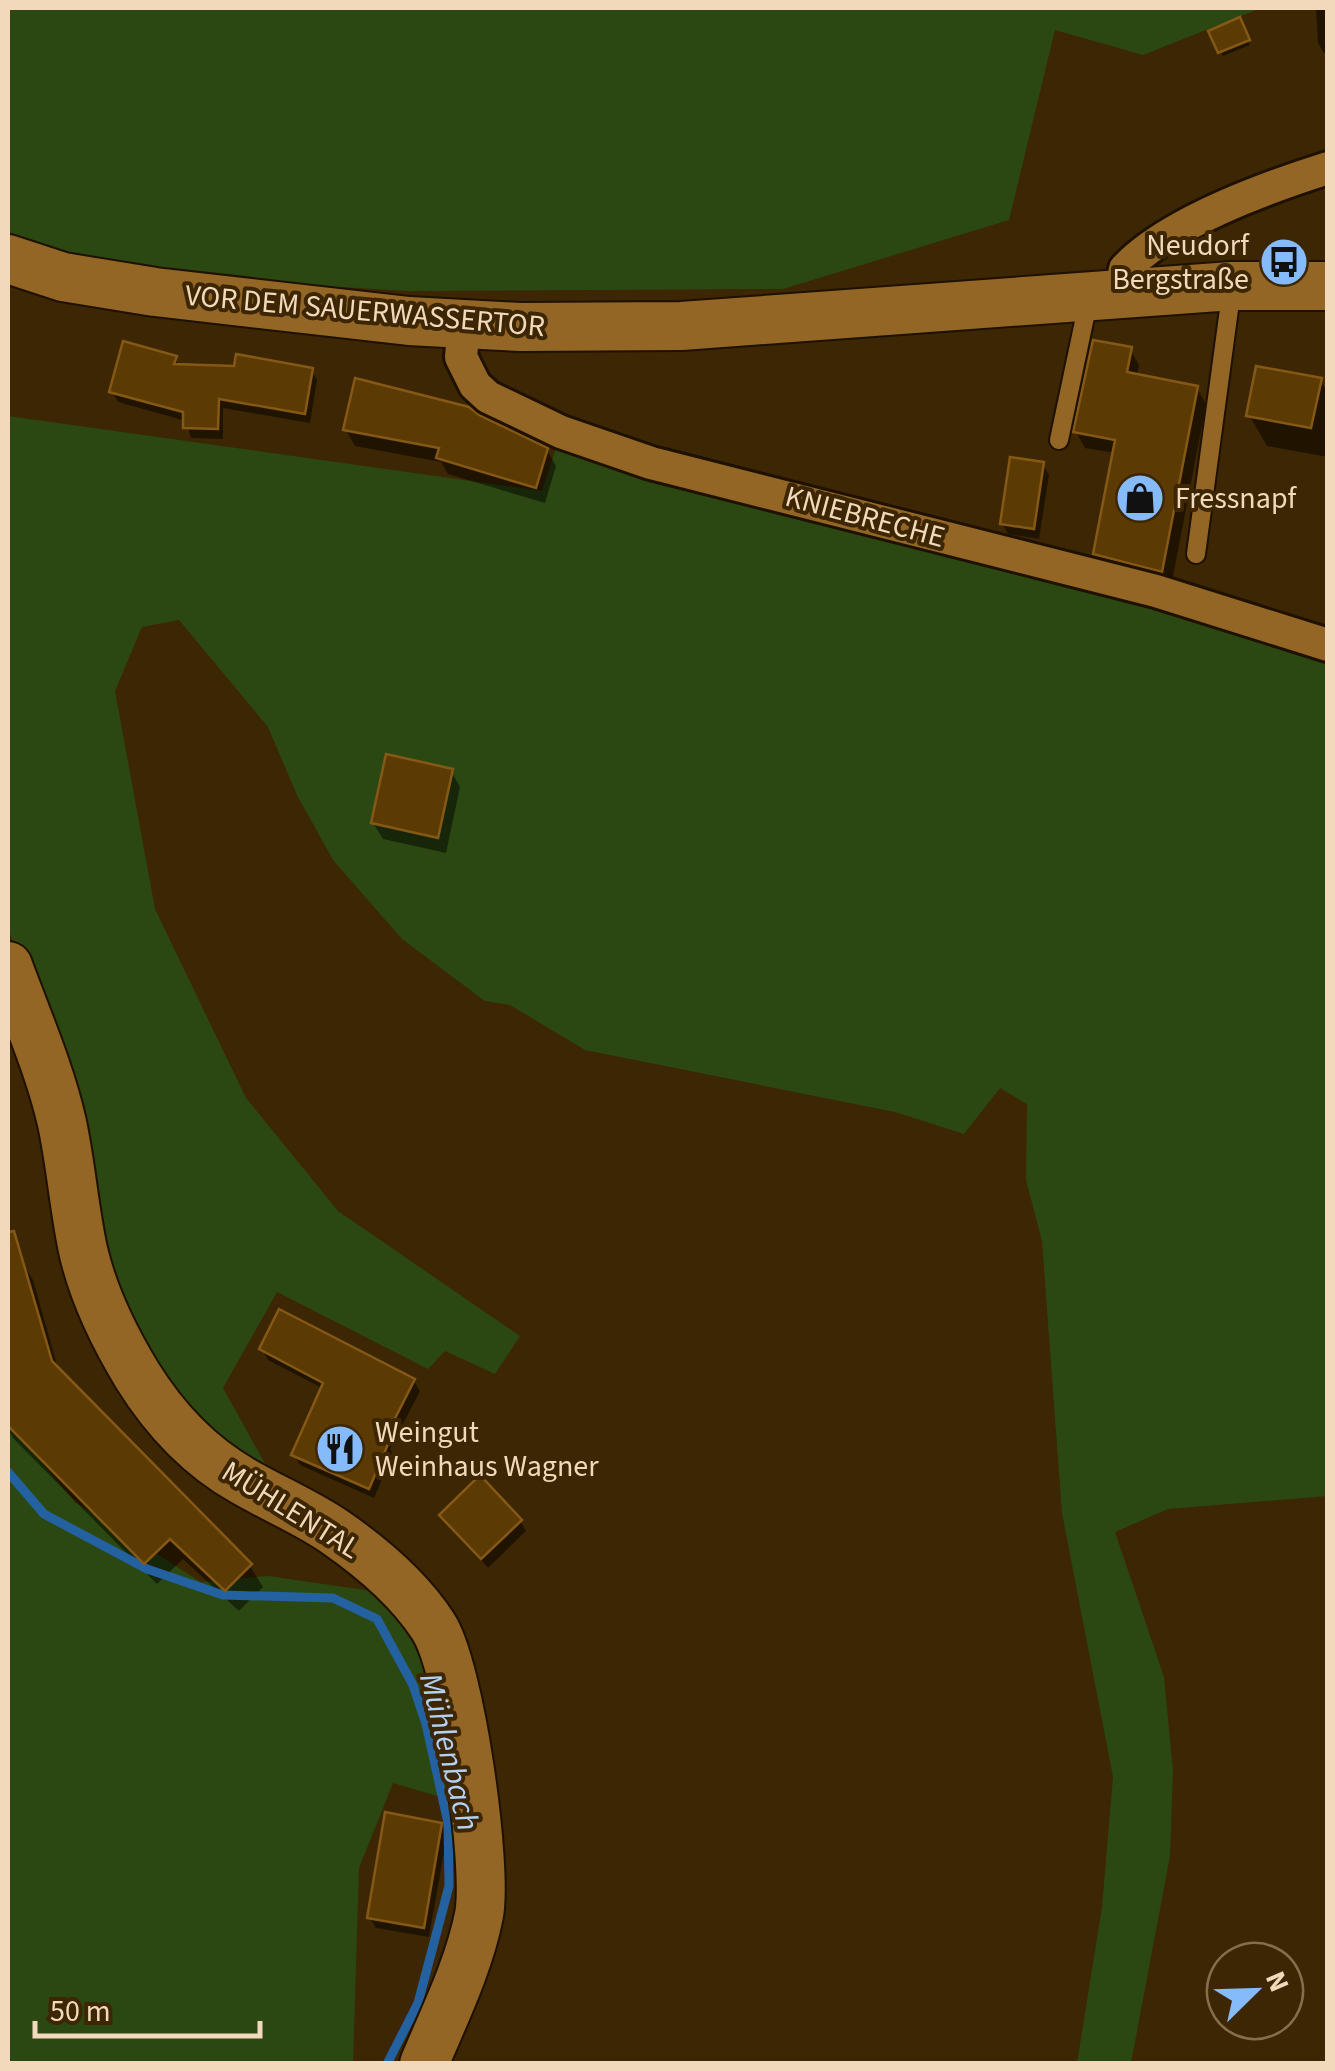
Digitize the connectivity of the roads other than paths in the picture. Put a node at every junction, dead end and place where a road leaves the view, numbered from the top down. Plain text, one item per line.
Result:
1 (1328, 168) edge
2 (8, 259) edge
3 (1232, 286) junction
4 (1328, 286) edge
5 (1105, 297) junction
6 (464, 324) junction
7 (1059, 440) dead end
8 (1196, 554) dead end
9 (1328, 645) edge
10 (8, 966) edge
11 (424, 2064) edge

1 - 5 street
2 - 6 main road, VOR DEM SAUERWASSERTOR
3 - 4 main road, VOR DEM SAUERWASSERTOR
3 - 5 main road, VOR DEM SAUERWASSERTOR
3 - 8 lane
5 - 6 main road, VOR DEM SAUERWASSERTOR
5 - 7 lane
6 - 9 street, KNIEBRECHE
10 - 11 main road, MÜHLENTAL

